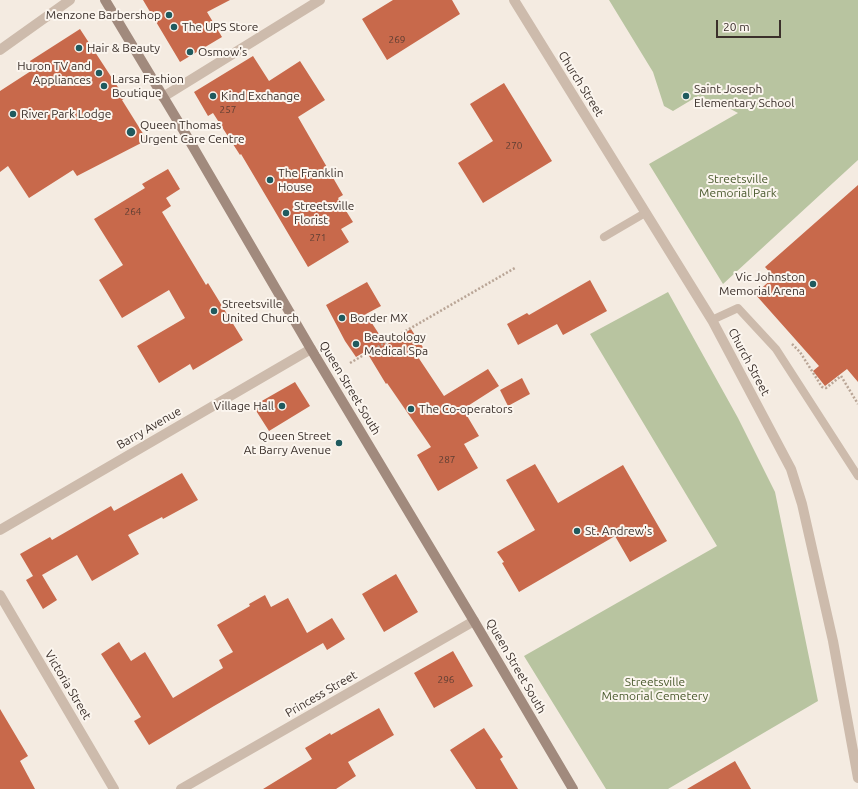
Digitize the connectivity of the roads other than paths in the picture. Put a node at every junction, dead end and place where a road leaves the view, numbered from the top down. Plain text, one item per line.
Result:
1 (70, 0) edge
2 (105, 0) edge
3 (320, 0) edge
4 (514, 0) edge
5 (0, 50) edge
6 (163, 97) junction
7 (645, 213) junction
8 (604, 237) dead end
9 (712, 320) junction
10 (311, 349) junction
11 (858, 476) edge
12 (0, 530) edge
13 (0, 595) edge
14 (474, 621) junction
15 (858, 778) edge
16 (114, 789) edge
17 (180, 789) edge
18 (573, 789) edge

1 - 5 street
2 - 6 main road, Queen Street South
3 - 6 street
4 - 7 street, Church Street
6 - 10 main road, Queen Street South
7 - 8 lane
7 - 9 street, Church Street
9 - 11 lane
9 - 15 street, Church Street
10 - 12 street, Barry Avenue
10 - 14 main road, Queen Street South
13 - 16 street, Victoria Street
14 - 17 street, Princess Street
14 - 18 main road, Queen Street South

